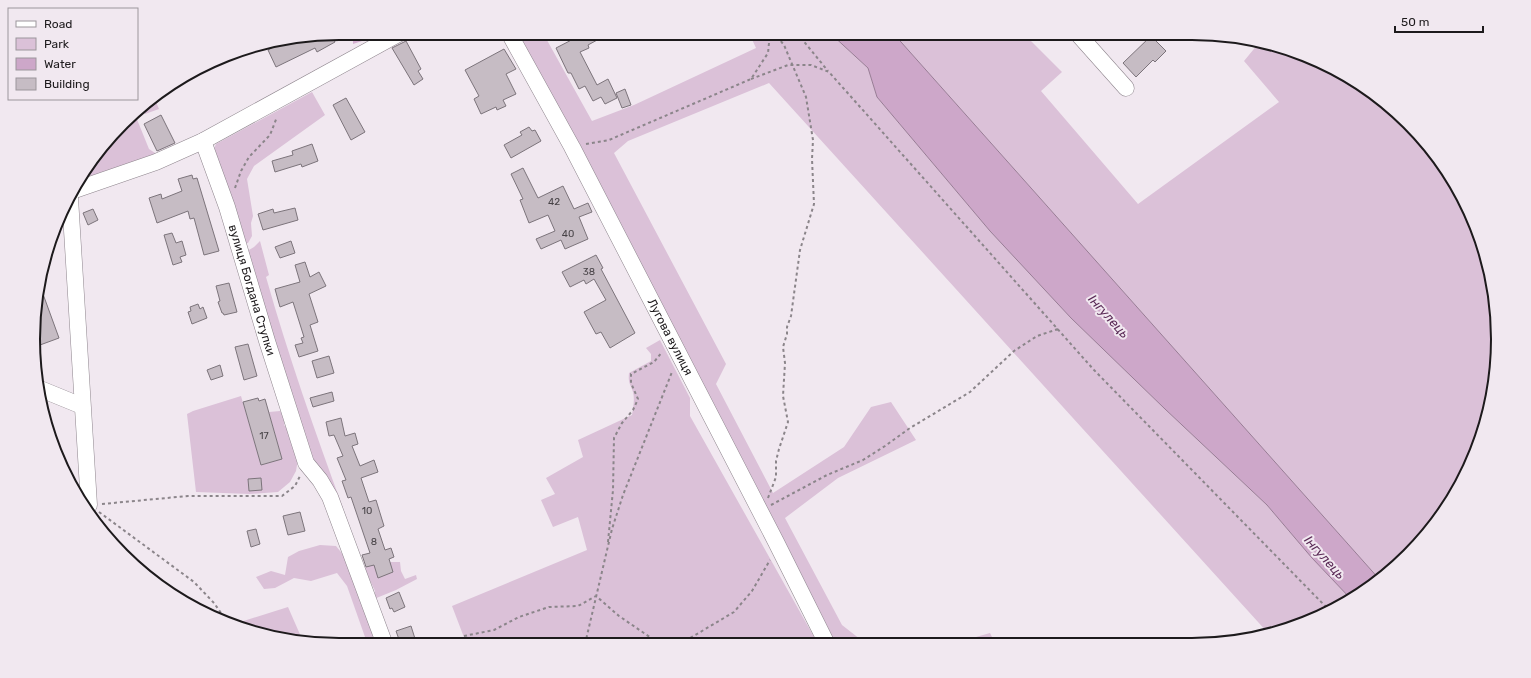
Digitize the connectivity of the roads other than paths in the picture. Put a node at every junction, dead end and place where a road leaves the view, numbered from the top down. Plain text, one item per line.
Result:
1 (387, 40) edge
2 (513, 40) edge
3 (1083, 40) edge
4 (1126, 88) dead end
5 (203, 142) junction
6 (83, 184) edge
7 (71, 208) edge
8 (45, 391) edge
9 (82, 406) junction
10 (89, 503) edge
11 (382, 638) edge
12 (824, 638) edge

1 - 5 street
2 - 12 street, Лугова вулиця
3 - 4 street
5 - 6 street
5 - 11 street, вулиця Богдана Ступки
7 - 9 street
8 - 9 street
9 - 10 street

